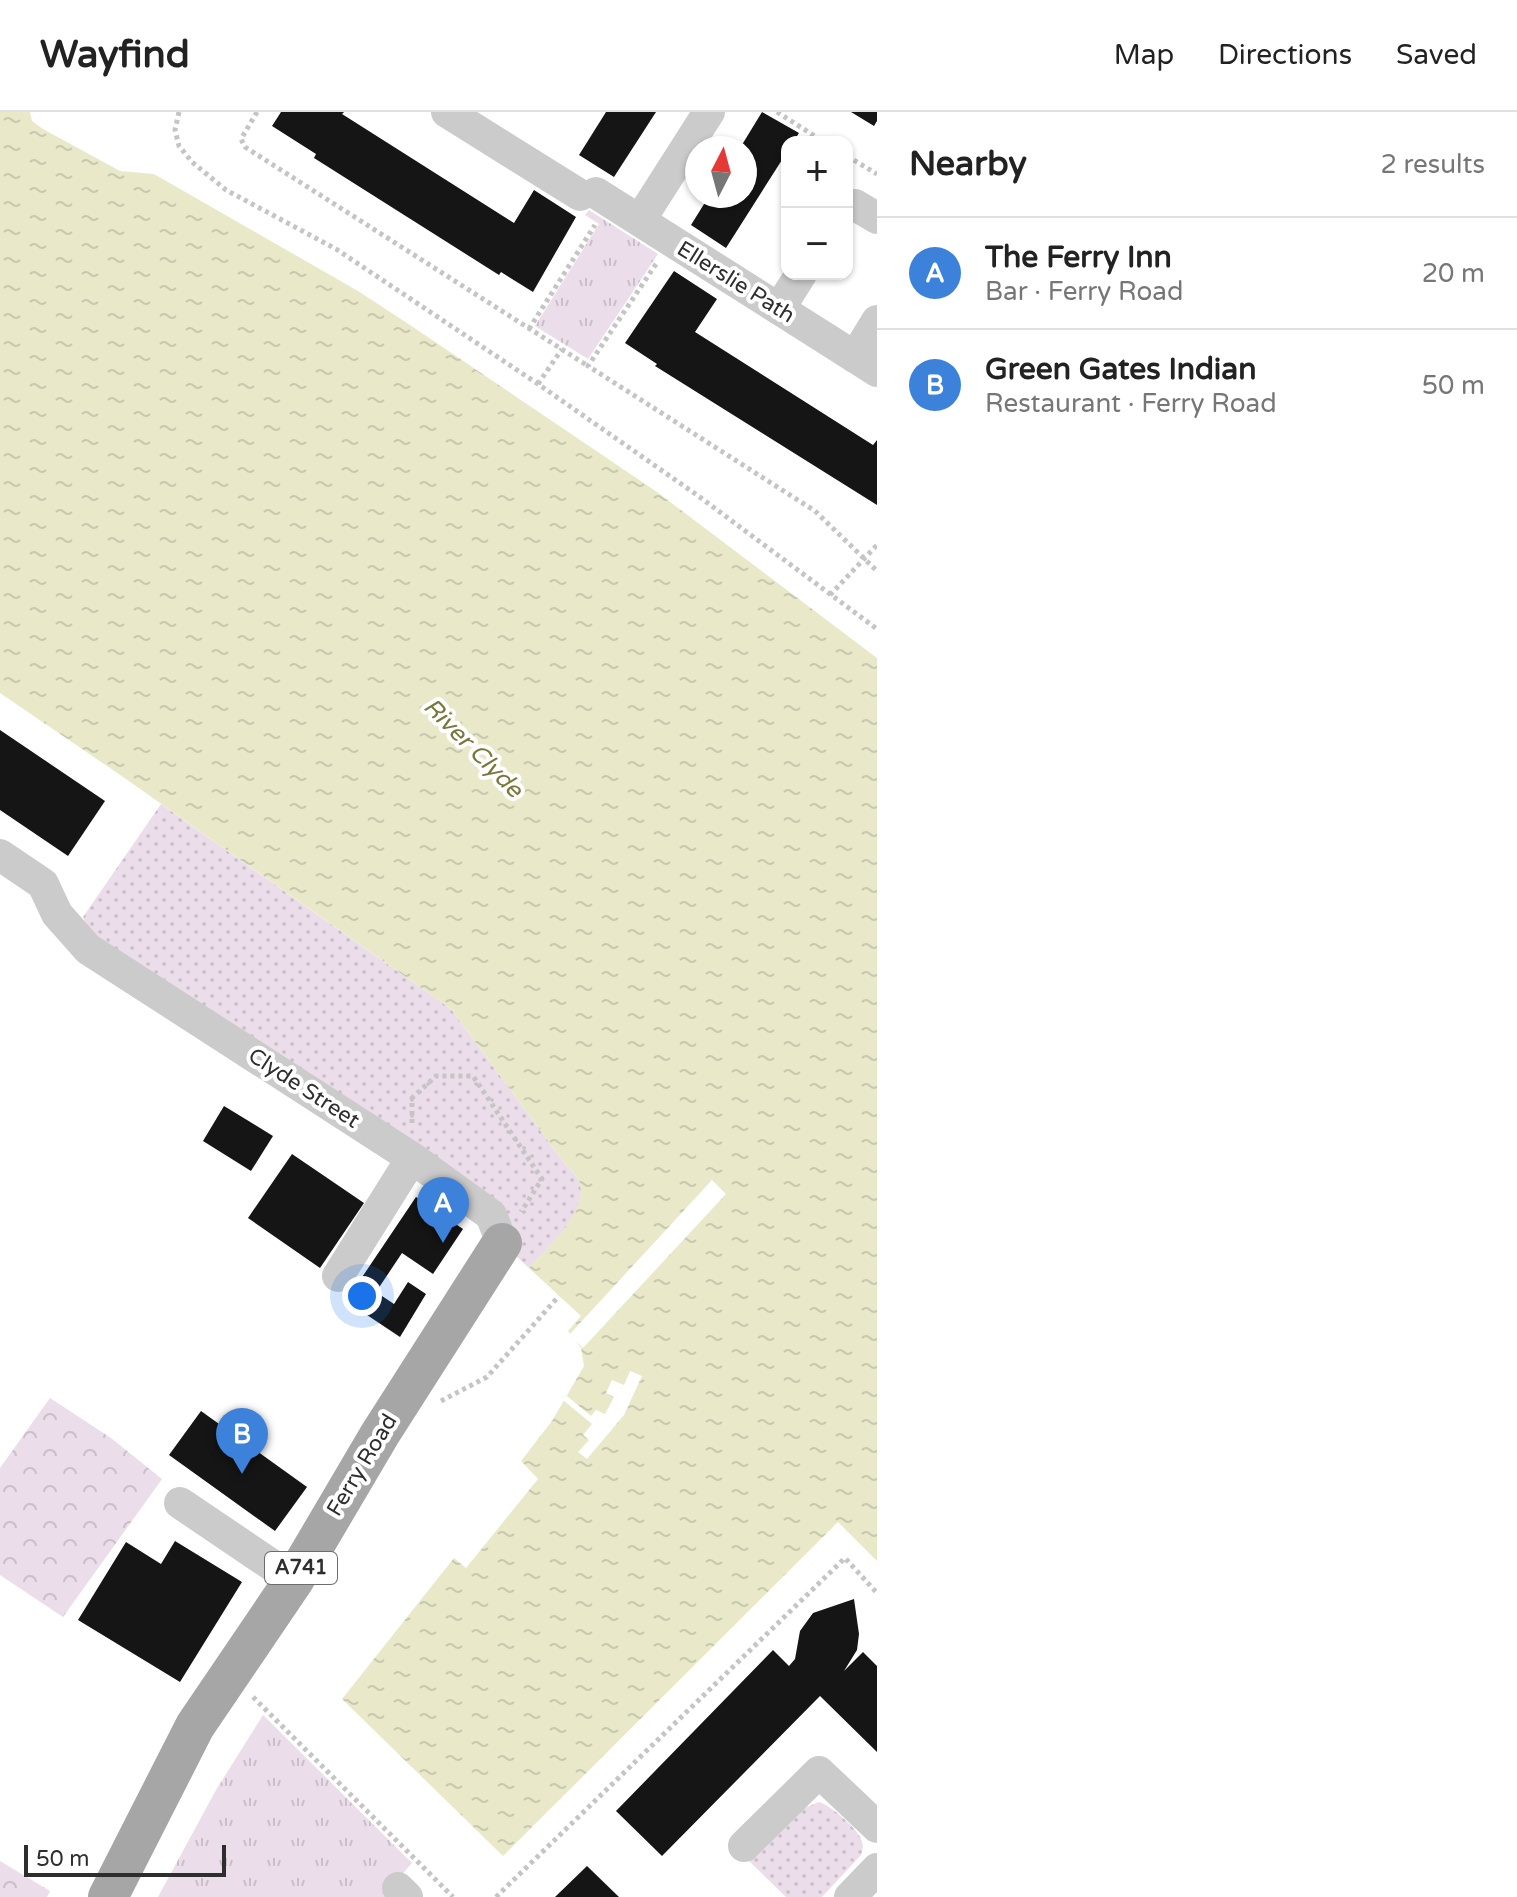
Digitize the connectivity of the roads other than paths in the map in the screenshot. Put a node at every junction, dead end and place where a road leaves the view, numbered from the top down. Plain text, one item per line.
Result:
1 (447, 112) edge
2 (709, 112) edge
3 (853, 205) edge
4 (877, 218) edge
5 (640, 220) junction
6 (797, 280) edge
7 (779, 309) junction
8 (877, 321) edge
9 (866, 364) edge
10 (0, 855) edge
11 (412, 1158) junction
12 (502, 1243) joint
13 (338, 1276) dead end
14 (180, 1503) dead end
15 (294, 1580) junction
16 (877, 1827) edge
17 (744, 1846) dead end
18 (877, 1869) edge
19 (108, 1897) edge
20 (850, 1897) edge

1 - 5 street, Ellerslie Path
2 - 5 street
3 - 4 street
5 - 7 street, Ellerslie Path
6 - 7 street
7 - 9 street, Ellerslie Path
8 - 9 street
10 - 11 street, Clyde Street
11 - 12 street, Clyde Street
11 - 13 street
12 - 15 main road, Ferry Road / A741
14 - 15 street
15 - 19 main road, Ferry Road / A741
16 - 17 street
18 - 20 street

